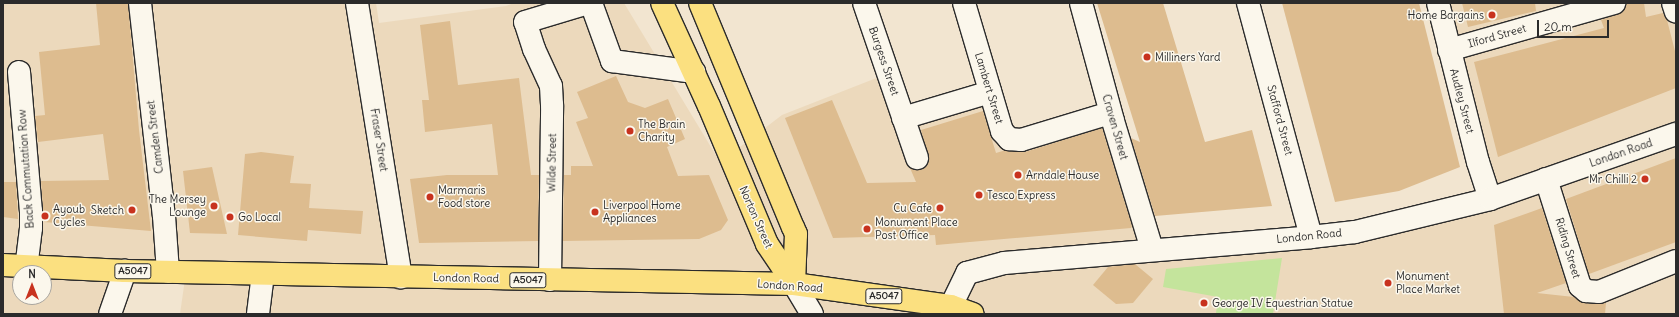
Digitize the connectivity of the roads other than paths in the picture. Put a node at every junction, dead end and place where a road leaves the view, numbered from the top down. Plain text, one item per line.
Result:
1 (140, 3) edge
2 (357, 3) edge
3 (588, 3) edge
4 (591, 3) edge
5 (662, 3) edge
6 (700, 3) edge
7 (864, 3) edge
8 (964, 3) edge
9 (1081, 3) edge
10 (1248, 3) edge
11 (1438, 3) edge
12 (1614, 3) edge
13 (1674, 3) edge
14 (1676, 12) edge
15 (1449, 50) junction
16 (19, 72) dead end
17 (694, 72) junction
18 (990, 92) junction
19 (1111, 117) junction
20 (904, 118) junction
21 (1676, 134) edge
22 (917, 158) dead end
23 (1546, 179) junction
24 (1490, 199) junction
25 (1311, 237) junction
26 (1152, 249) junction
27 (1676, 261) edge
28 (26, 265) edge
29 (52, 267) edge
30 (125, 271) junction
31 (168, 272) junction
32 (263, 274) junction
33 (401, 277) junction
34 (550, 280) junction
35 (794, 284) junction
36 (951, 306) junction
37 (110, 314) edge
38 (258, 314) edge
39 (812, 314) edge
40 (973, 314) edge

1 - 31 street, Camden Street
2 - 33 street, Fraser Street
3 - 34 street, Wilde Street
4 - 17 street
5 - 17 main road, Norton Street
6 - 35 main road
7 - 20 street, Burgess Street
8 - 18 street, Lambert Street
9 - 19 street, Craven Street
10 - 25 street, Stafford Street
11 - 15 street, Audley Street
12 - 15 street, Ilford Street
13 - 14 street
15 - 24 street, Audley Street
16 - 28 street, Back Commutation Row
17 - 35 main road, Norton Street
18 - 19 street, Lambert Street
18 - 20 street
19 - 26 street, Craven Street
20 - 22 street, Burgess Street
21 - 23 street, London Road
23 - 24 street, London Road
23 - 27 street, Riding Street
24 - 25 street, London Road
25 - 26 street, London Road
26 - 36 street, London Road
29 - 30 main road, London Road / A5047
30 - 31 main road, London Road / A5047
30 - 37 street
31 - 32 main road, London Road / A5047
32 - 33 main road, London Road / A5047
32 - 38 street
33 - 34 main road, London Road / A5047
34 - 35 main road, London Road / A5047
35 - 36 main road, London Road / A5047
35 - 39 street
36 - 40 main road, London Road / A5047

